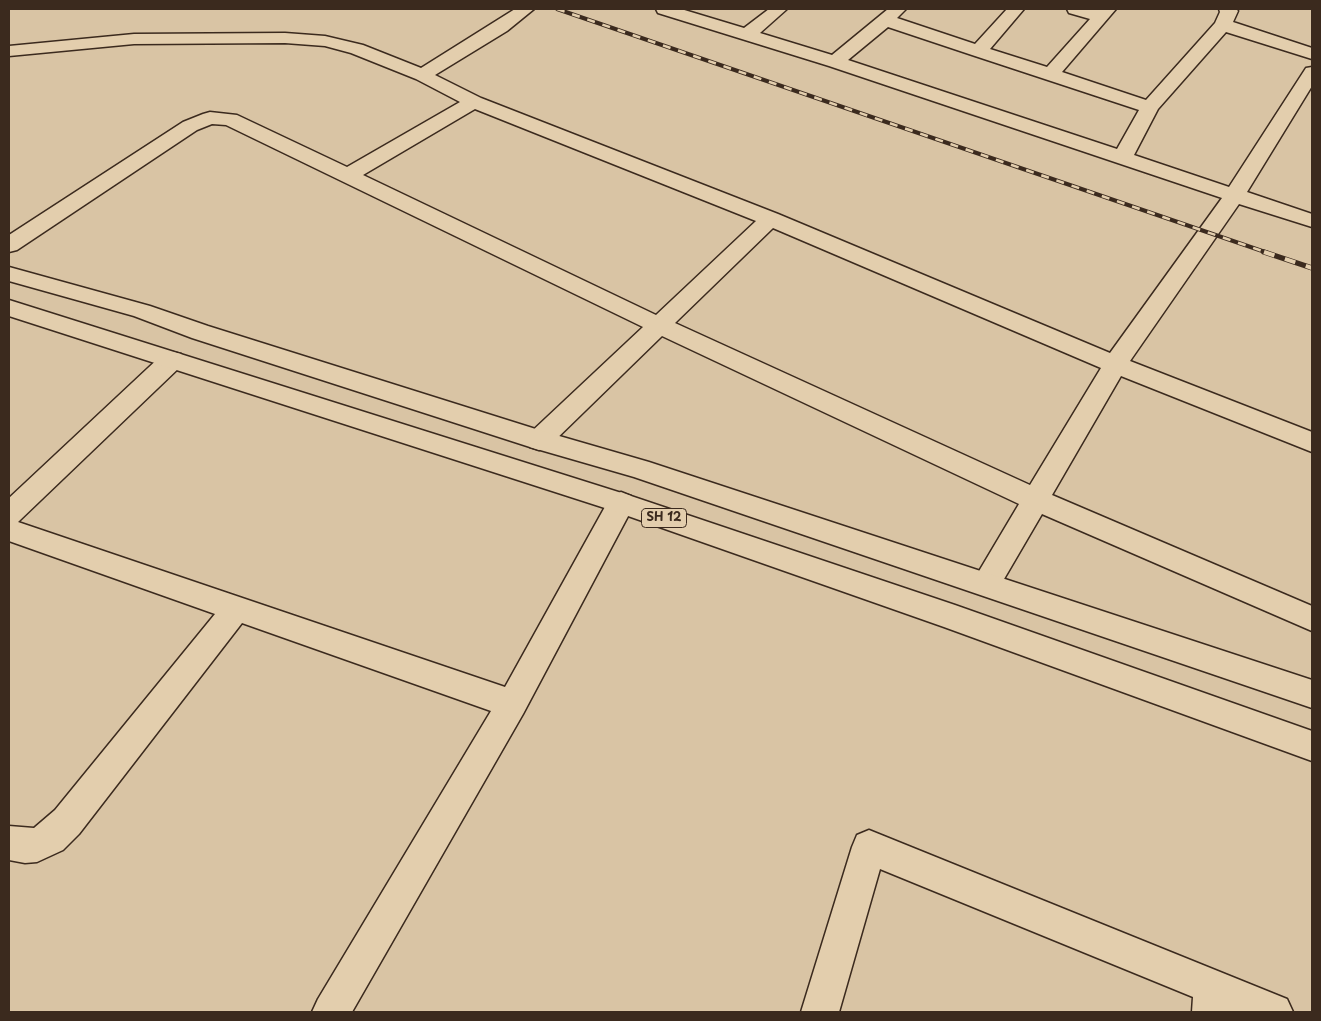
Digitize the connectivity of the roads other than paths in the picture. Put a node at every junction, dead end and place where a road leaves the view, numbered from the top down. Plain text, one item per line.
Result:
1 (526, 9) edge
2 (664, 9) edge
3 (779, 9) edge
4 (1016, 9) edge
5 (1075, 9) edge
6 (1104, 13) edge
7 (891, 14) edge
8 (1225, 17) edge
9 (747, 35) junction
10 (9, 51) edge
11 (978, 51) junction
12 (1312, 54) edge
13 (835, 62) junction
14 (1312, 72) edge
15 (1051, 74) junction
16 (422, 75) junction
17 (474, 102) junction
18 (1150, 107) junction
19 (1122, 158) junction
20 (348, 175) junction
21 (1234, 196) junction
22 (770, 219) junction
23 (1312, 221) edge
24 (9, 245) edge
25 (9, 274) edge
26 (9, 308) edge
27 (658, 325) junction
28 (172, 360) junction
29 (1115, 364) junction
30 (539, 440) junction
31 (1312, 442) edge
32 (1035, 499) junction
33 (621, 503) junction
34 (9, 514) edge
35 (9, 530) edge
36 (987, 583) junction
37 (235, 610) junction
38 (1312, 619) edge
39 (1312, 694) edge
40 (512, 704) junction
41 (1312, 746) edge
42 (9, 843) edge
43 (1212, 1000) edge
44 (331, 1012) edge
45 (820, 1012) edge
46 (1274, 1012) edge

1 - 16 street
2 - 9 street
3 - 9 street
4 - 11 street
5 - 6 street
6 - 15 street
7 - 11 street
7 - 13 street
8 - 12 street
8 - 18 street
9 - 13 street
10 - 16 street
11 - 15 street
13 - 19 street
14 - 21 street
15 - 18 street
16 - 17 street
17 - 20 street
17 - 22 street
18 - 19 street
19 - 21 street
20 - 24 street
20 - 27 street
21 - 23 street
21 - 29 street
22 - 27 street
22 - 29 street
25 - 30 street
26 - 28 street, SH 12
27 - 30 street
27 - 32 street
28 - 33 street, SH 12
28 - 34 street
29 - 31 street
29 - 32 street
30 - 36 street
32 - 36 street
32 - 38 street
33 - 40 street
33 - 41 street, SH 12
35 - 37 street
36 - 39 street
37 - 40 street
37 - 42 street
40 - 44 street
43 - 45 street
43 - 46 street

